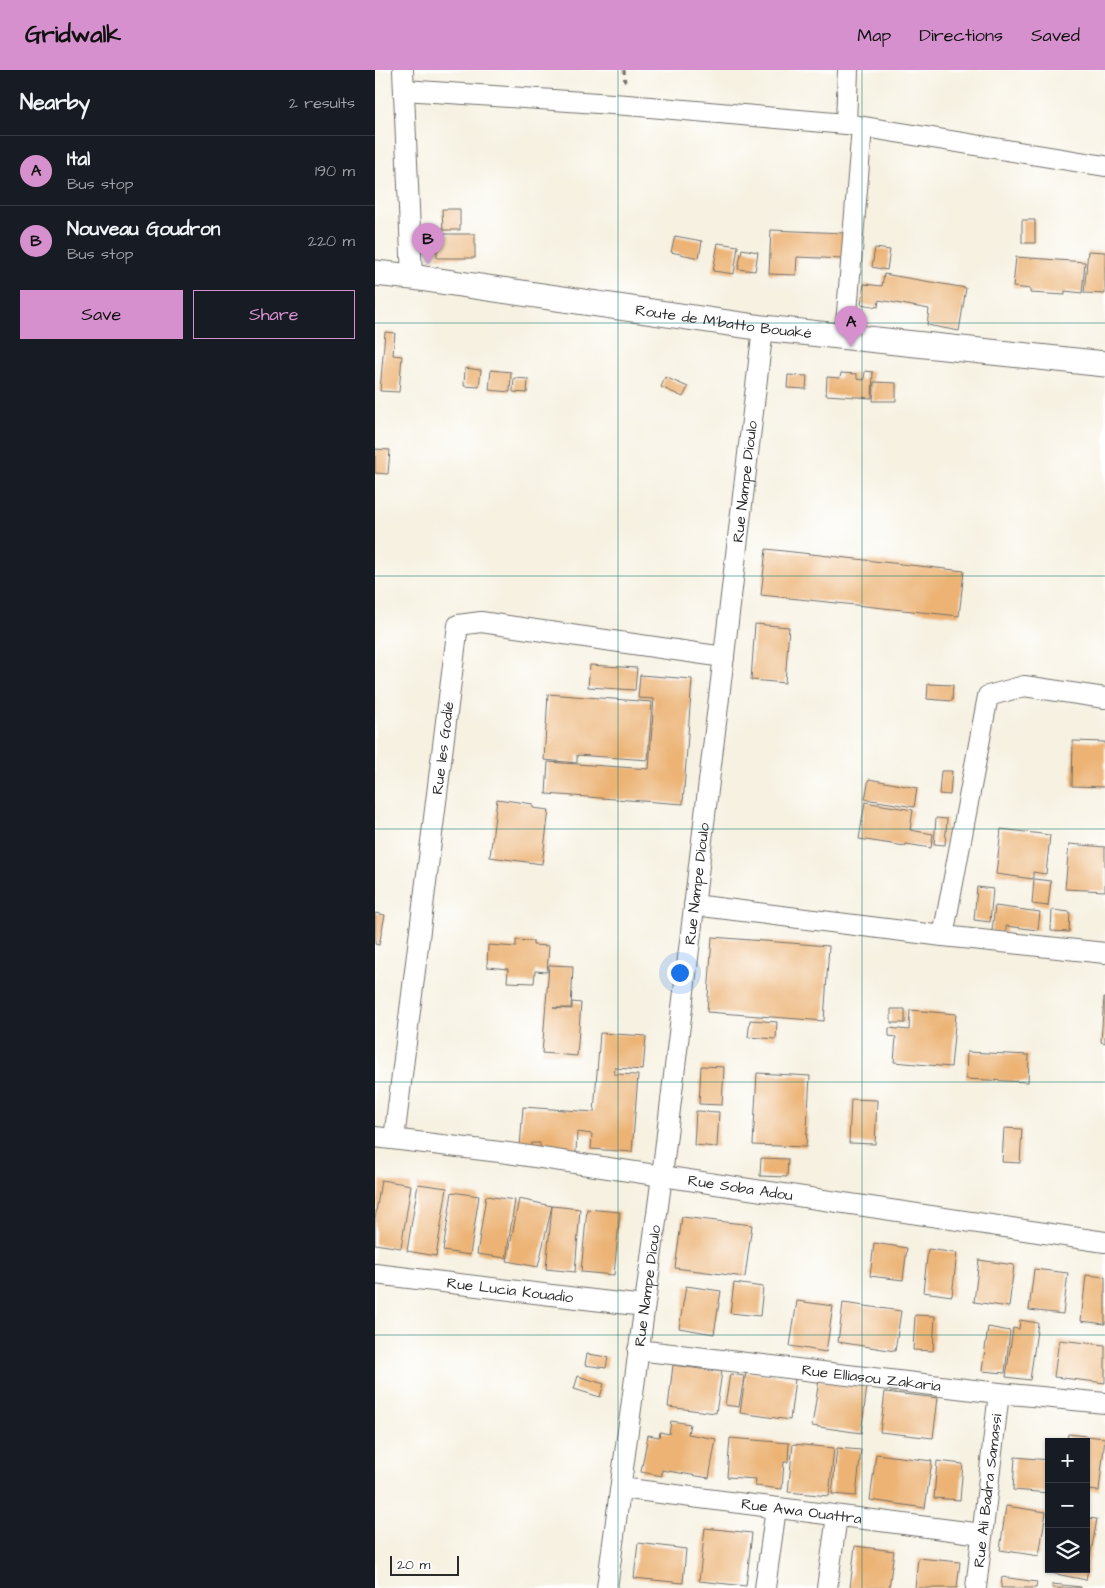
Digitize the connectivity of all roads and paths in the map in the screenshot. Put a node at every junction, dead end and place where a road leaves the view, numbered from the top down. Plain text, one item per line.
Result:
1 (848, 70) edge
2 (403, 80) edge
3 (854, 126) junction
4 (1105, 166) edge
5 (375, 273) edge
6 (412, 277) junction
7 (763, 328) junction
8 (845, 337) junction
9 (1105, 364) edge
10 (724, 657) junction
11 (1105, 698) edge
12 (694, 905) junction
13 (943, 936) junction
14 (1105, 953) edge
15 (384, 1138) edge
16 (662, 1176) junction
17 (1105, 1242) edge
18 (375, 1274) edge
19 (645, 1306) junction
20 (638, 1350) junction
21 (999, 1393) junction
22 (1105, 1403) edge
23 (621, 1488) junction
24 (776, 1508) junction
25 (837, 1516) junction
26 (982, 1534) junction
27 (607, 1588) edge
28 (765, 1588) edge
29 (827, 1588) edge
30 (976, 1588) edge

1 - 3 street
2 - 3 street
2 - 6 street
3 - 4 street
3 - 8 street
5 - 6 street, Route de M'batto Bouaké
6 - 7 street, Route de M'batto Bouaké
7 - 8 street, Route de M'batto Bouaké
7 - 10 street, Rue Nampe Dioulo
8 - 9 street, Route de M'batto Bouaké
10 - 12 street, Rue Nampe Dioulo
10 - 15 street, Rue les Godié
11 - 13 street
12 - 13 street
12 - 16 street, Rue Nampe Dioulo
13 - 14 street
15 - 16 street, Rue Soba Adou
16 - 17 street, Rue Soba Adou
16 - 19 street, Rue Nampe Dioulo
18 - 19 street, Rue Lucia Kouadio
19 - 20 street, Rue Nampe Dioulo
20 - 21 street, Rue Elliasou Zakaria
20 - 23 street, Rue Nampe Dioulo
21 - 22 street, Rue Elliasou Zakaria
21 - 26 street, Rue Ali Badra Samassi
23 - 24 street, Rue Awa Ouattra
23 - 27 street, Rue Nampe Dioulo
24 - 25 street, Rue Awa Ouattra
24 - 28 street
25 - 26 street, Rue Awa Ouattra
25 - 29 street
26 - 30 street, Rue Ali Badra Samassi

